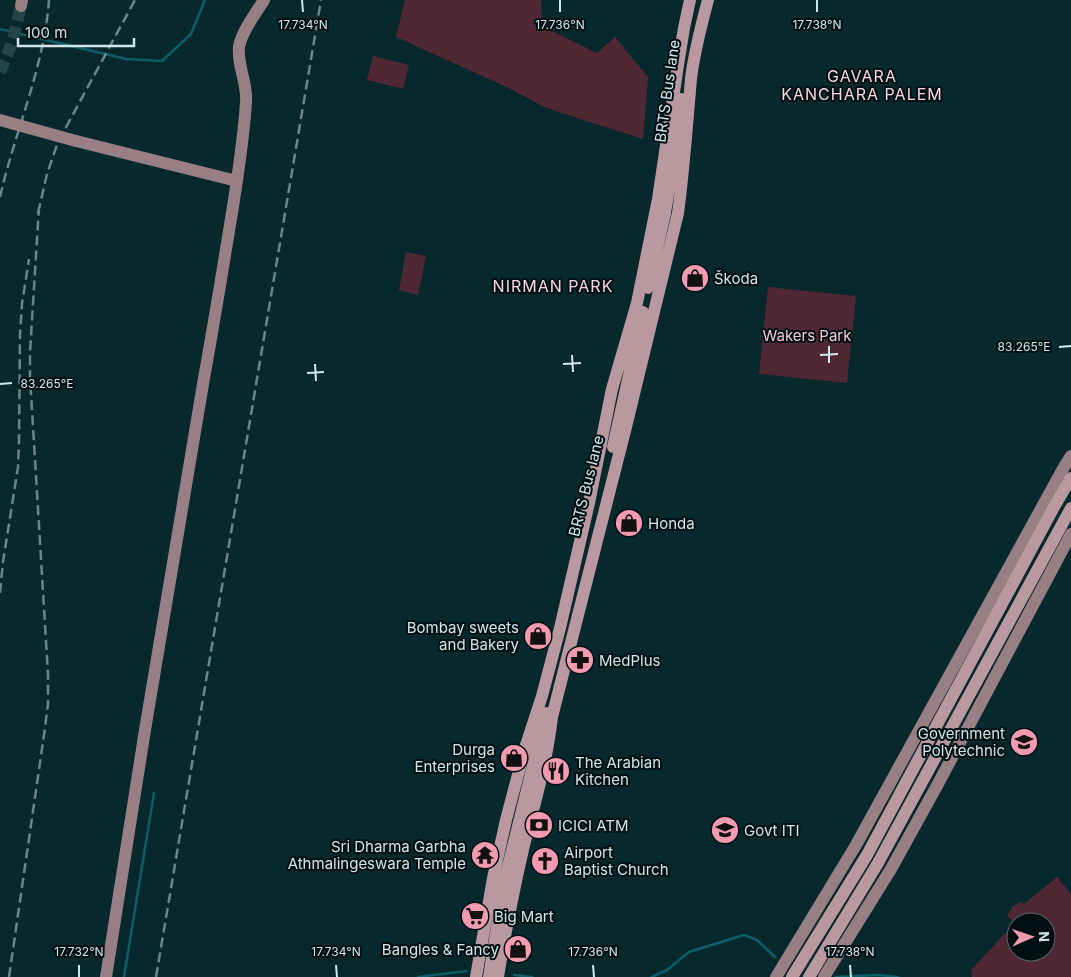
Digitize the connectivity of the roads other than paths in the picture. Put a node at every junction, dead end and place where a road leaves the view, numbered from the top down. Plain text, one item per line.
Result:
1 (264, 0) edge
2 (690, 0) edge
3 (700, 0) edge
4 (708, 0) edge
5 (0, 120) edge
6 (237, 181) junction
7 (1071, 456) edge
8 (1071, 478) edge
9 (1071, 508) edge
10 (1071, 534) edge
11 (936, 725) junction
12 (948, 732) junction
13 (106, 977) edge
14 (476, 977) edge
15 (489, 977) edge
16 (498, 977) edge
17 (776, 977) edge
18 (792, 977) edge
19 (809, 977) edge
20 (824, 977) edge

1 - 6 street
2 - 14 main road
3 - 15 main road, BRTS Bus lane
4 - 16 main road
5 - 6 street, bridge
6 - 13 street
7 - 17 street
8 - 11 main road
9 - 12 main road
10 - 20 street
11 - 12 main road
11 - 18 main road
12 - 19 main road

